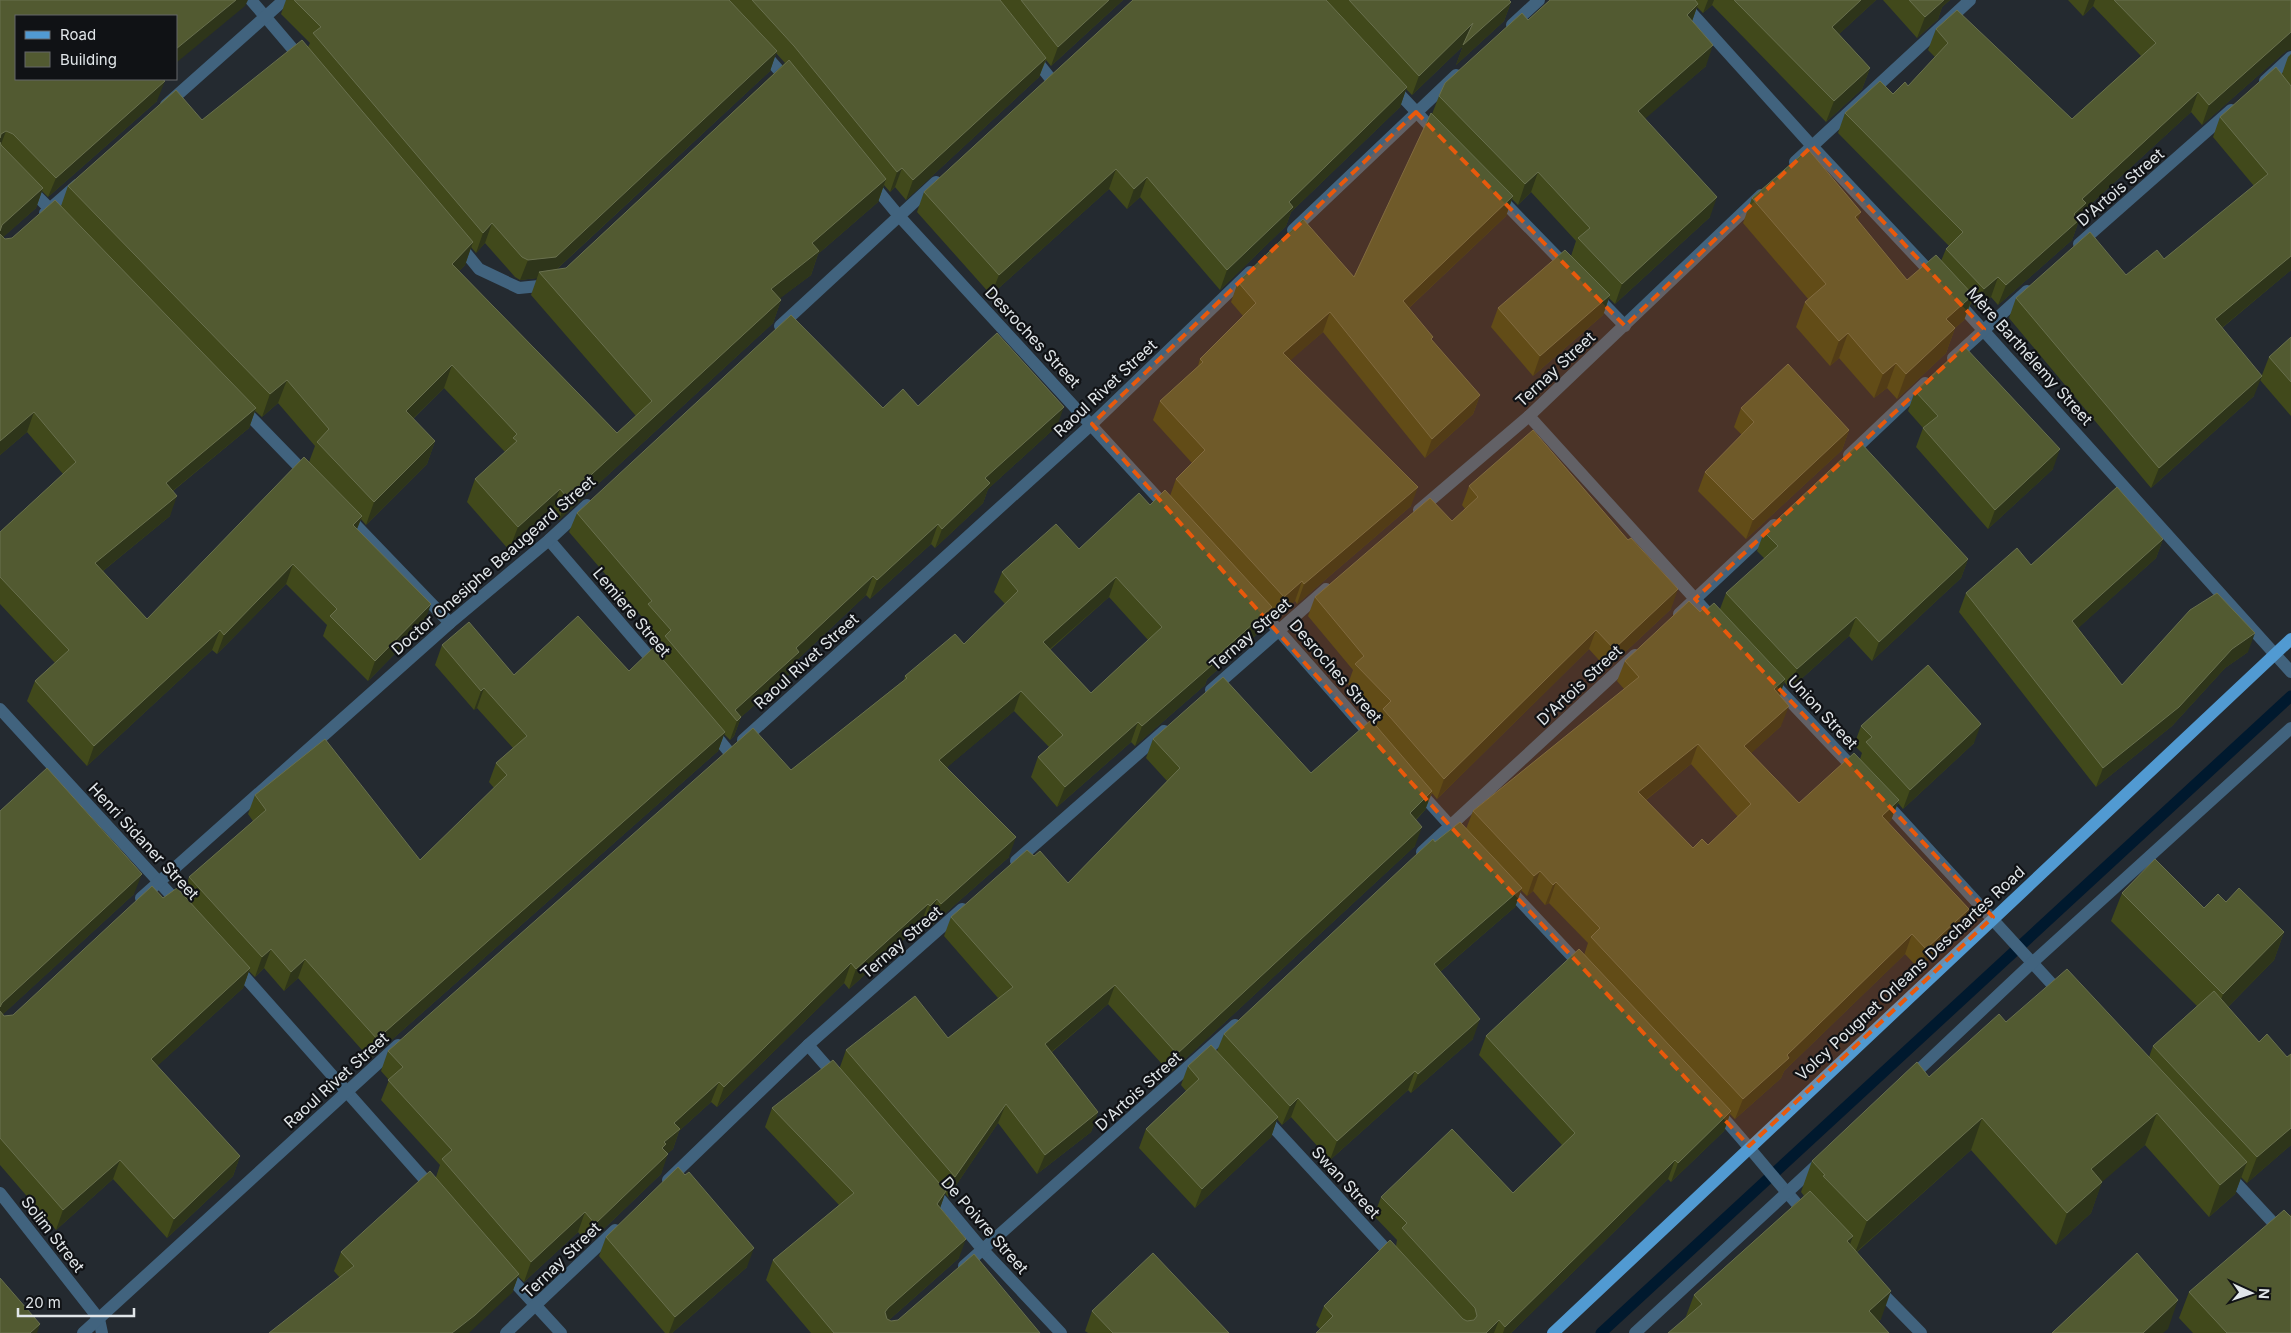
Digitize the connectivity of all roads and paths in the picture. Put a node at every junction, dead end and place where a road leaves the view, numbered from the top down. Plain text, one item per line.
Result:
1 (251, 0) edge
2 (284, 0) edge
3 (1539, 0) edge
4 (1680, 0) edge
5 (1970, 0) edge
6 (266, 16) junction
7 (1503, 33) edge
8 (754, 42) edge
9 (1022, 42) edge
10 (2291, 57) edge
11 (1466, 66) edge
12 (310, 68) edge
13 (2270, 76) junction
14 (1383, 77) edge
15 (1050, 78) edge
16 (2256, 89) edge
17 (2281, 89) edge
18 (799, 94) edge
19 (2241, 102) edge
20 (1416, 112) junction
21 (154, 116) edge
22 (1812, 146) junction
23 (1450, 148) edge
24 (862, 170) edge
25 (949, 170) edge
26 (1783, 174) edge
27 (87, 176) edge
28 (19, 178) edge
29 (1768, 188) edge
30 (1492, 190) edge
31 (50, 209) junction
32 (899, 216) junction
33 (36, 221) edge
34 (71, 230) edge
35 (448, 232) edge
36 (1282, 241) edge
37 (2072, 251) edge
38 (1261, 261) edge
39 (559, 278) edge
40 (2035, 283) edge
41 (1625, 326) junction
42 (1984, 329) junction
43 (768, 338) edge
44 (229, 394) edge
45 (1528, 416) junction
46 (1092, 424) junction
47 (1839, 464) edge
48 (319, 487) edge
49 (593, 499) edge
50 (340, 509) edge
51 (1782, 518) edge
52 (1178, 520) edge
53 (1407, 520) edge
54 (549, 540) junction
55 (1339, 578) edge
56 (1245, 594) edge
57 (1695, 599) junction
58 (450, 623) junction
59 (1666, 626) edge
60 (1722, 628) edge
61 (1279, 630) junction
62 (2291, 639) edge
63 (1644, 646) edge
64 (2276, 653) junction
65 (1763, 671) edge
66 (2291, 672) edge
67 (665, 676) edge
68 (1204, 696) edge
69 (0, 709) edge
70 (704, 722) edge
71 (1174, 722) edge
72 (2291, 728) edge
73 (1384, 751) edge
74 (1864, 780) edge
75 (1410, 781) edge
76 (1878, 794) edge
77 (1450, 826) junction
78 (1463, 841) edge
79 (1414, 860) edge
80 (1010, 867) edge
81 (1497, 877) edge
82 (159, 882) junction
83 (972, 900) edge
84 (130, 908) edge
85 (1993, 917) junction
86 (192, 918) edge
87 (231, 961) edge
88 (2032, 963) junction
89 (1593, 979) edge
90 (2072, 1006) edge
91 (1248, 1013) edge
92 (406, 1038) edge
93 (808, 1044) junction
94 (1902, 1085) edge
95 (347, 1090) junction
96 (847, 1090) edge
97 (1709, 1102) edge
98 (1251, 1103) edge
99 (1750, 1146) junction
100 (1830, 1153) edge
101 (2218, 1163) edge
102 (925, 1181) edge
103 (657, 1190) edge
104 (0, 1193) edge
105 (1787, 1194) junction
106 (445, 1203) edge
107 (622, 1224) edge
108 (1820, 1229) edge
109 (2291, 1242) edge
110 (983, 1250) junction
111 (496, 1262) edge
112 (1403, 1268) edge
113 (953, 1275) edge
114 (1867, 1277) edge
115 (535, 1307) junction
116 (100, 1319) junction
117 (83, 1333) edge
118 (102, 1333) edge
119 (506, 1333) edge
120 (561, 1333) edge
121 (1061, 1333) edge
122 (1553, 1333) edge
123 (1635, 1333) edge
124 (1921, 1333) edge

1 - 6 street
2 - 6 street
3 - 7 street
4 - 22 street, Mère Barthélemy Street
5 - 22 street
6 - 12 street
6 - 21 street
8 - 18 street
9 - 15 street
10 - 13 street
11 - 20 street
13 - 16 street
13 - 17 street
14 - 20 street
19 - 37 street, D'Artois Street
20 - 23 street
20 - 36 street
22 - 26 street
22 - 42 street, Mère Barthélemy Street
24 - 32 street, Desroches Street
25 - 32 street
27 - 31 street
28 - 31 street
29 - 41 street, Ternay Street
30 - 41 street
31 - 33 street
31 - 34 street
32 - 43 street
32 - 46 street, Desroches Street
35 - 39 street
38 - 46 street, Raoul Rivet Street
40 - 42 street
41 - 45 street, Ternay Street
42 - 47 street
42 - 64 street, Mère Barthélemy Street
44 - 48 street
45 - 53 street, Ternay Street
45 - 57 street
46 - 52 street, Desroches Street
46 - 70 street, Raoul Rivet Street
49 - 54 street, Doctor Onesiphe Beaugeard Street
50 - 58 street
51 - 57 street
54 - 58 street, Doctor Onesiphe Beaugeard Street
54 - 67 street, Lemiere Street
55 - 61 street, Ternay Street
56 - 61 street, Desroches Street
57 - 59 street
57 - 60 street
58 - 82 street, Doctor Onesiphe Beaugeard Street
61 - 68 street, Ternay Street
61 - 73 street, Desroches Street
62 - 64 main road, Volcy Pougnet Orleans Deschartes Road
63 - 77 street, D'Artois Street
64 - 66 street, Mère Barthélemy Street
64 - 85 main road, Volcy Pougnet Orleans Deschartes Road
65 - 74 street, Union Street
69 - 82 street, Henri Sidaner Street
71 - 80 street
72 - 88 street
75 - 77 street
76 - 85 street
77 - 78 street
77 - 79 street, D'Artois Street
81 - 89 street
82 - 84 street, Doctor Onesiphe Beaugeard Street
82 - 86 street, Henri Sidaner Street
83 - 93 street, Ternay Street
85 - 88 street
85 - 99 main road, Volcy Pougnet Orleans Deschartes Road
87 - 95 street
88 - 90 street
88 - 94 street
91 - 110 street, D'Artois Street
92 - 95 street, Raoul Rivet Street
93 - 96 street
93 - 103 street, Ternay Street
95 - 106 street
95 - 116 street, Raoul Rivet Street
97 - 99 street
98 - 112 street, Swan Street
99 - 105 street
99 - 122 main road, Volcy Pougnet Orleans Deschartes Road
100 - 105 street
101 - 109 street
102 - 110 street, De Poivre Street
104 - 116 street, Solim Street
105 - 108 street
105 - 123 street
107 - 115 street, Ternay Street
110 - 113 street, D'Artois Street
110 - 121 street, De Poivre Street
111 - 115 street
114 - 124 street
115 - 119 street, Ternay Street
115 - 120 street
116 - 117 street, Raoul Rivet Street
116 - 118 street

